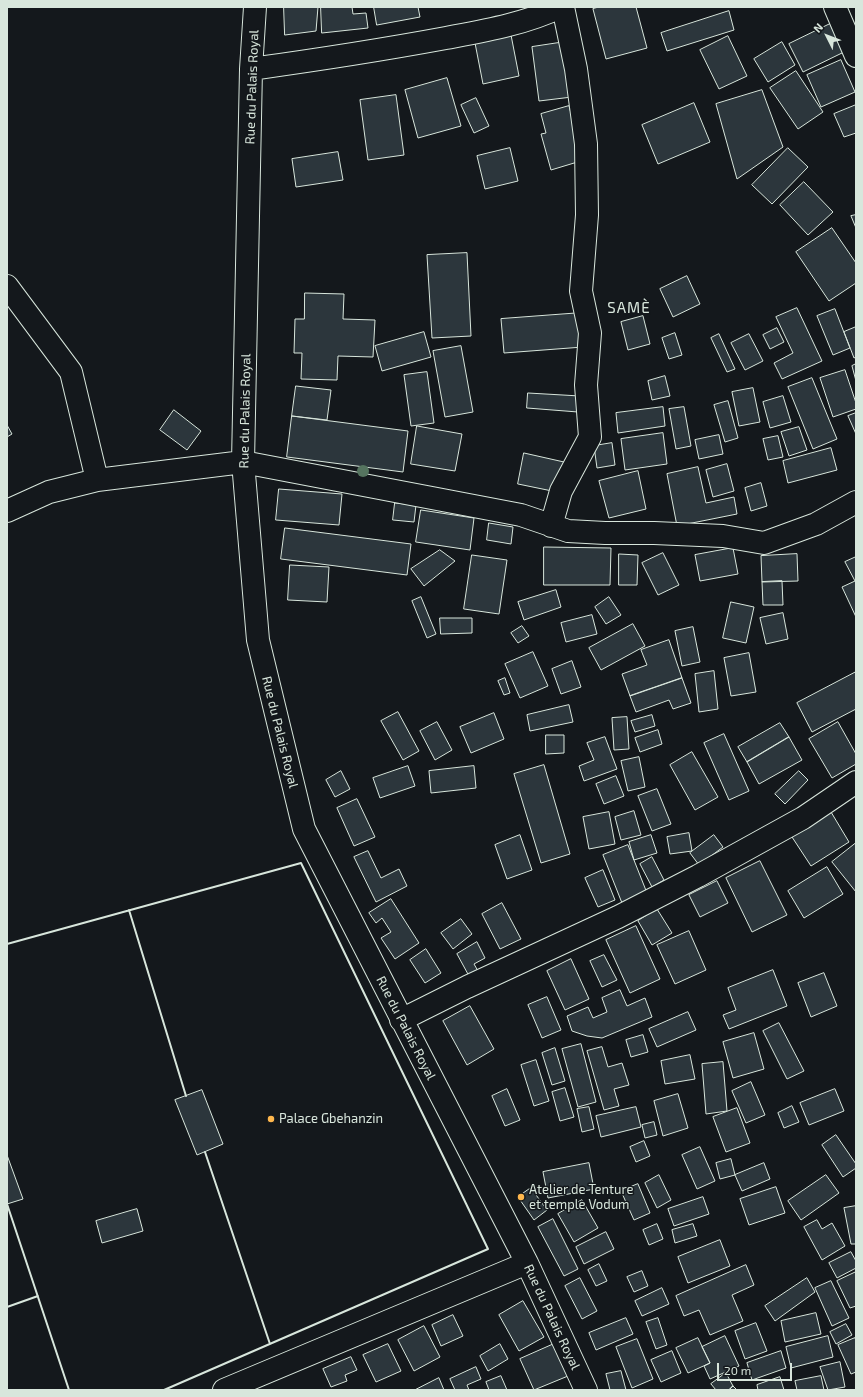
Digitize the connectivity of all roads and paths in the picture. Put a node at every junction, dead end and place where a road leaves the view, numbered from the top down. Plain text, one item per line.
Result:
1 (255, 7) edge
2 (560, 7) edge
3 (563, 7) edge
4 (835, 7) edge
5 (856, 56) edge
6 (251, 69) junction
7 (7, 286) edge
8 (243, 462) junction
9 (97, 480) junction
10 (856, 502) edge
11 (7, 511) edge
12 (552, 526) junction
13 (856, 782) edge
14 (401, 1020) junction
15 (527, 1263) junction
16 (224, 1390) edge
17 (586, 1390) edge

1 - 6 street, Rue du Palais Royal
2 - 6 street
3 - 12 street
4 - 5 street
6 - 8 street, Rue du Palais Royal
7 - 9 street
8 - 9 street
8 - 12 street
8 - 14 street, Rue du Palais Royal
9 - 11 street
10 - 12 street
13 - 14 street
14 - 15 street, Rue du Palais Royal
15 - 16 street
15 - 17 street, Rue du Palais Royal

